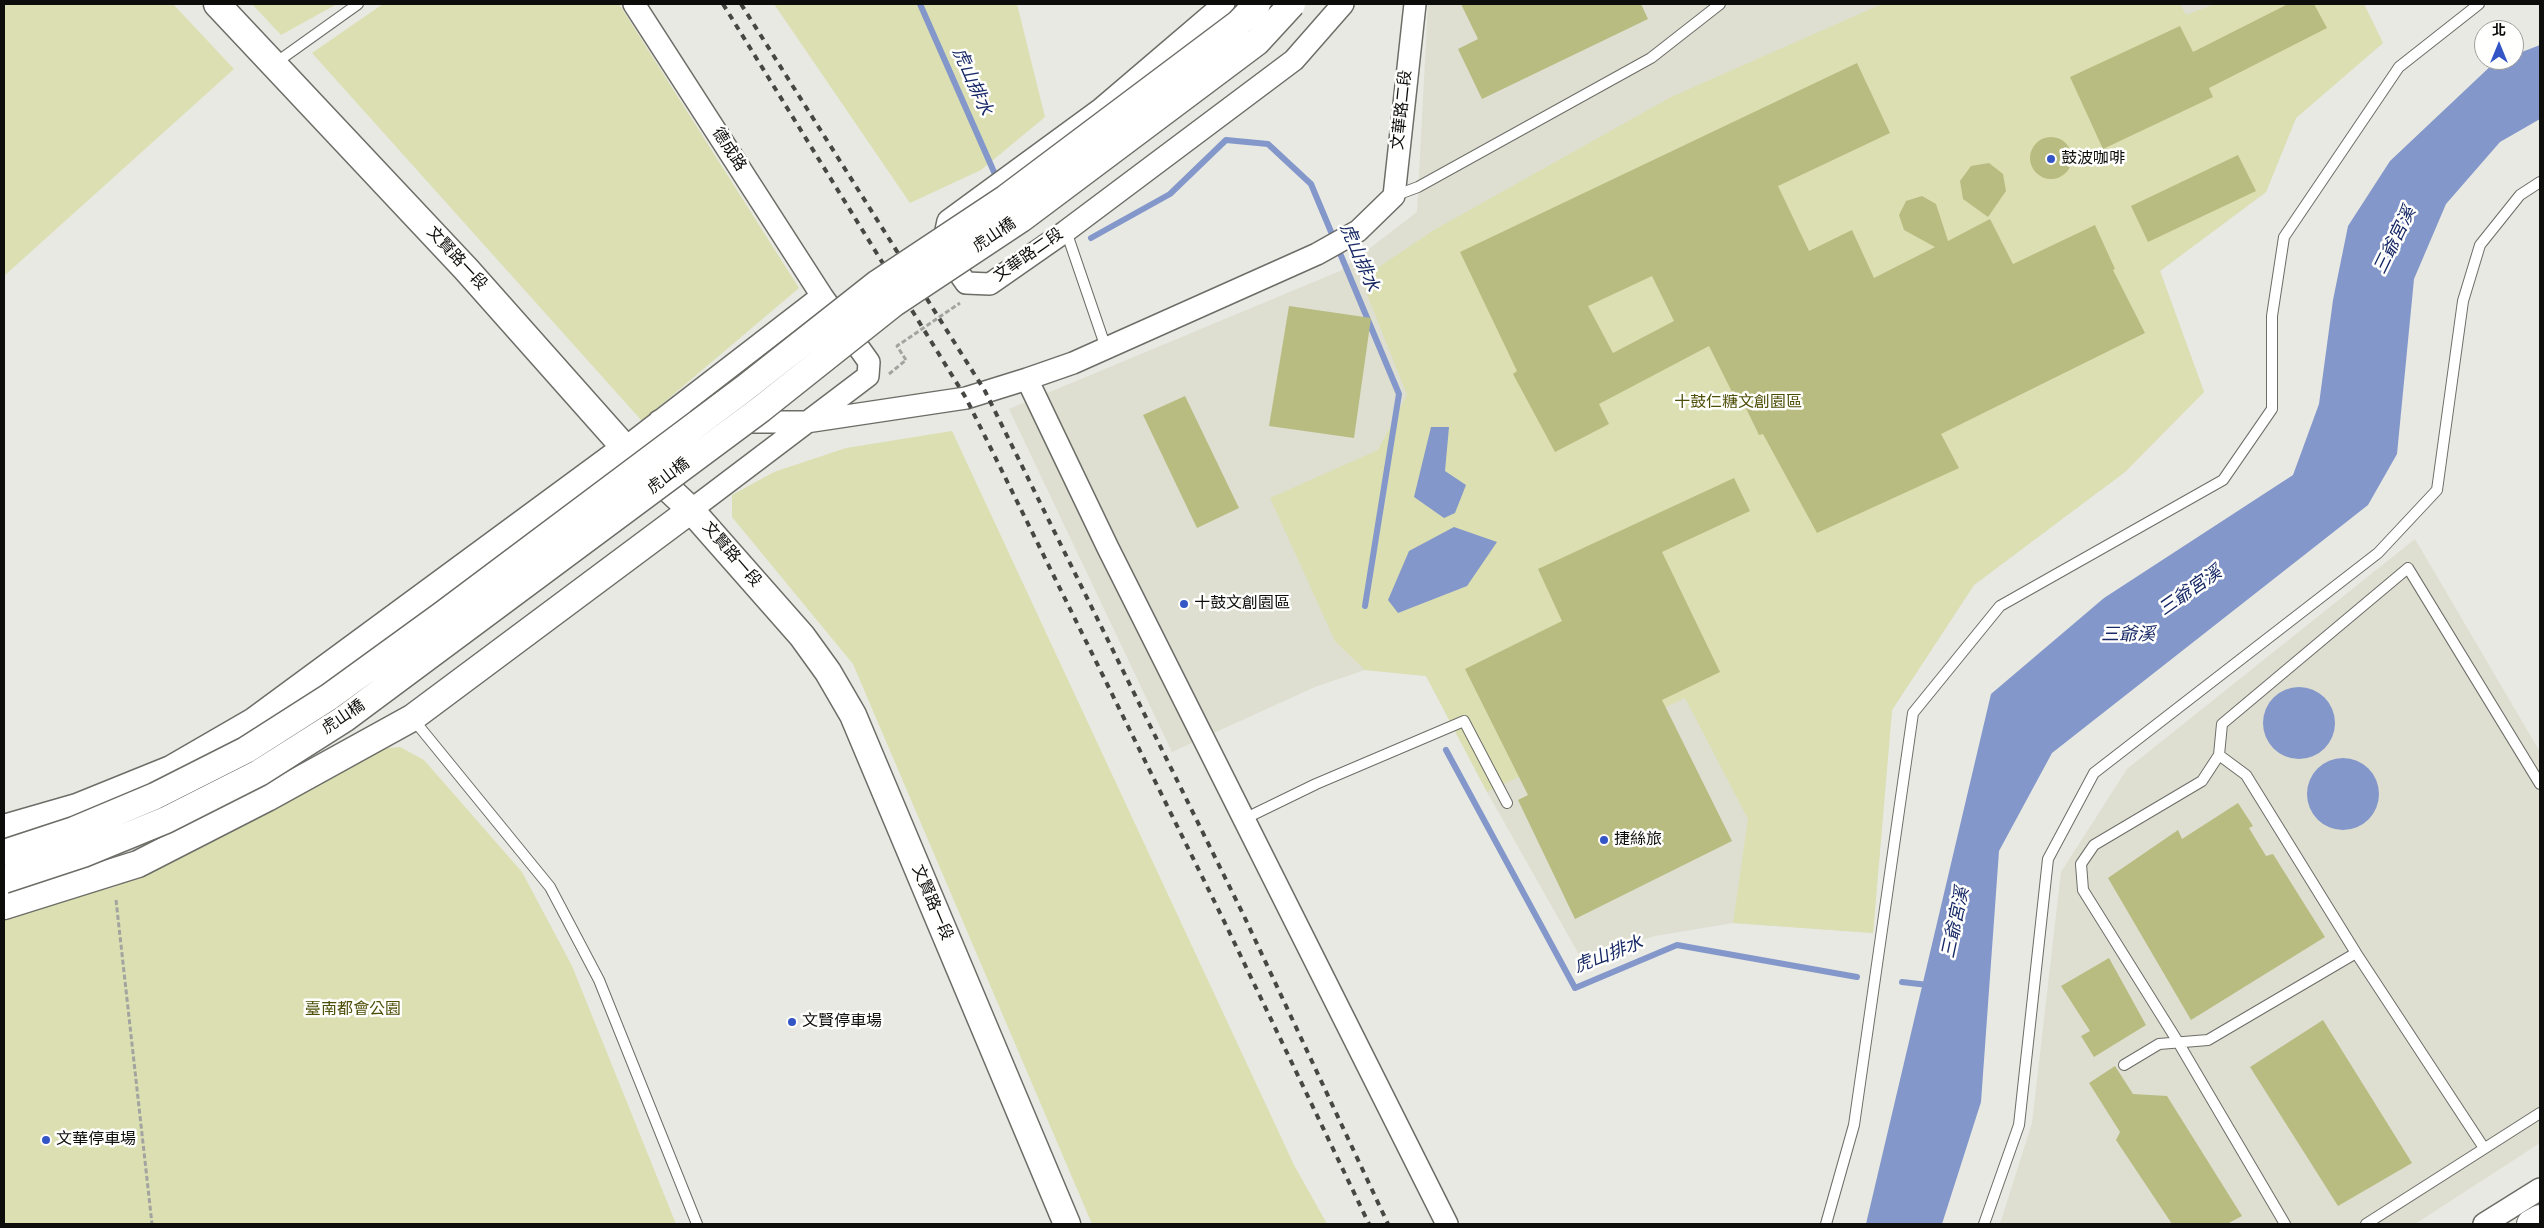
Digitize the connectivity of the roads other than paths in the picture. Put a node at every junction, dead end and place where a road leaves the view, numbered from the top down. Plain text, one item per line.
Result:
1 (217, 4) edge
2 (358, 4) edge
3 (634, 4) edge
4 (1224, 4) edge
5 (1257, 4) edge
6 (1292, 4) edge
7 (1343, 4) edge
8 (1415, 4) edge
9 (1720, 4) edge
10 (2479, 4) edge
11 (274, 64) junction
12 (2540, 182) edge
13 (1394, 196) junction
14 (1066, 231) junction
15 (822, 296) junction
16 (1106, 348) junction
17 (1027, 379) junction
18 (659, 421) junction
19 (806, 422) junction
20 (625, 448) junction
21 (691, 510) junction
22 (412, 718) junction
23 (2219, 755) junction
24 (2540, 784) edge
25 (1507, 803) dead end
26 (1242, 820) junction
27 (4, 828) edge
28 (4, 853) edge
29 (4, 880) edge
30 (4, 906) edge
31 (2356, 952) junction
32 (2178, 1042) junction
33 (2124, 1065) dead end
34 (2540, 1113) edge
35 (2484, 1148) junction
36 (2540, 1189) edge
37 (2540, 1219) edge
38 (697, 1224) edge
39 (1067, 1224) edge
40 (1447, 1224) edge
41 (1826, 1224) edge
42 (1984, 1224) edge
43 (2285, 1224) edge
44 (2366, 1224) edge
45 (2484, 1224) edge
46 (2531, 1224) edge

1 - 11 street, 文賢路一段
2 - 11 lane
3 - 15 street, 德成路
4 - 14 street, 文華路二段
5 - 28 street, 虎山橋, bridge
6 - 29 street, 虎山橋, bridge
7 - 14 street, 文華路二段
8 - 13 street, 文華路二段
9 - 13 lane
10 - 41 lane
11 - 20 street, 文賢路一段
12 - 42 lane
13 - 16 street
14 - 16 lane
15 - 18 street
15 - 19 street
16 - 17 street
17 - 19 street
17 - 26 street
18 - 19 street
18 - 20 street
19 - 21 street
20 - 21 street, 文賢路一段
20 - 27 street
21 - 22 street
21 - 39 street, 文賢路一段
22 - 30 street
22 - 38 lane
23 - 24 lane
23 - 31 lane
23 - 32 lane
25 - 26 lane
26 - 40 street
31 - 32 lane
31 - 35 lane
32 - 33 lane
32 - 43 lane
34 - 35 lane
35 - 44 lane
36 - 45 street
37 - 46 highway

